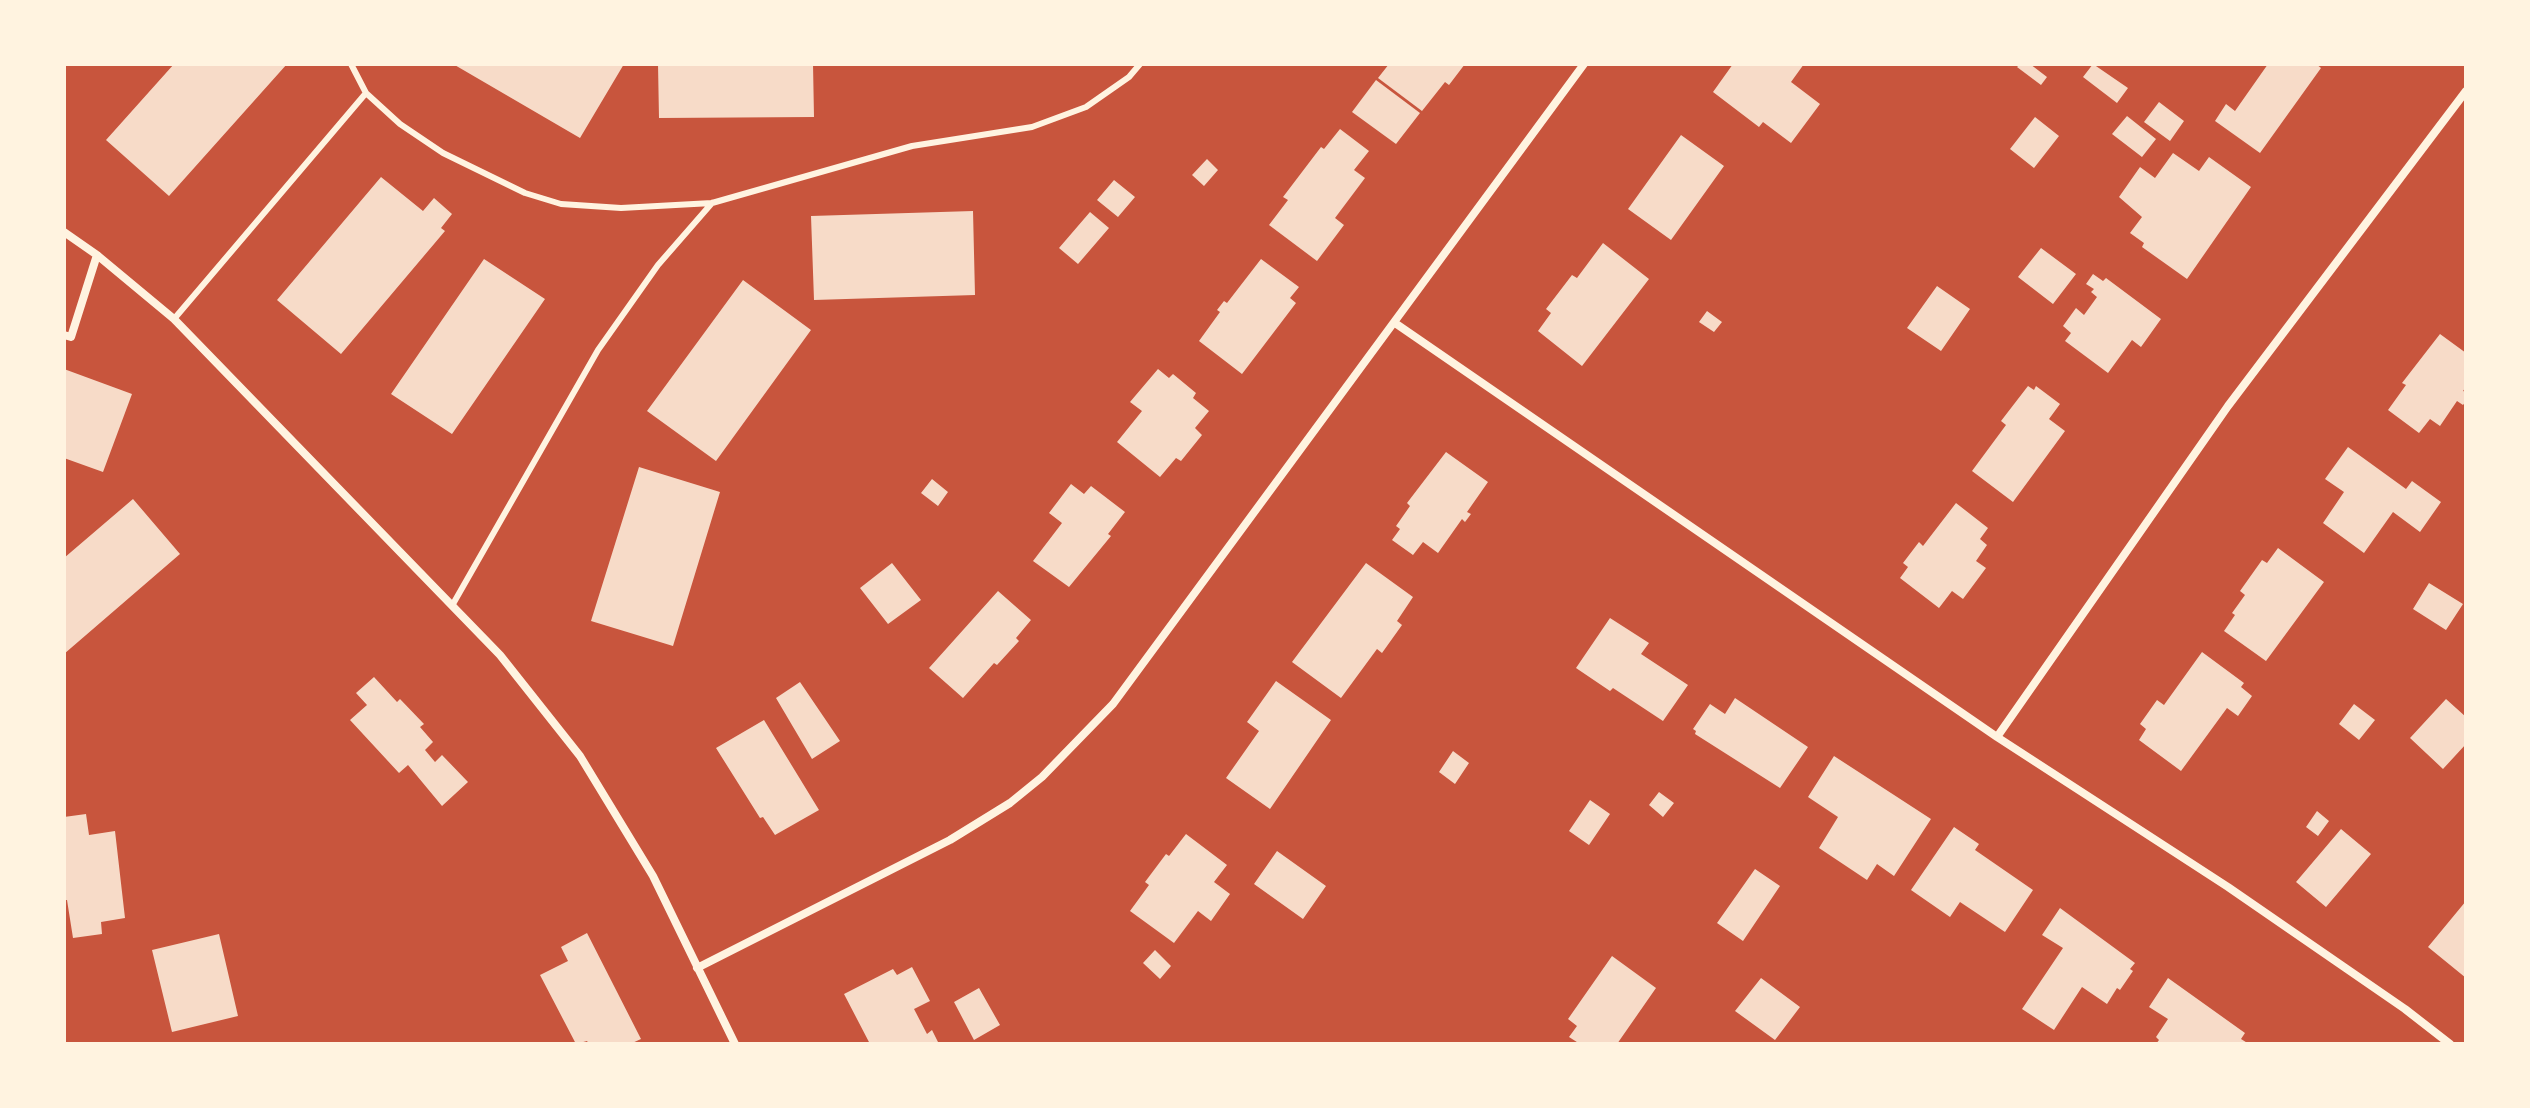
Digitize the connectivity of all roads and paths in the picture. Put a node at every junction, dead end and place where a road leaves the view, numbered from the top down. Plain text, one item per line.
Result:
1 (351, 64) edge
2 (1140, 64) edge
3 (1584, 64) edge
4 (2466, 91) edge
5 (366, 93) junction
6 (712, 203) junction
7 (64, 232) edge
8 (97, 255) junction
9 (174, 319) junction
10 (1395, 323) junction
11 (64, 335) edge
12 (453, 604) junction
13 (1997, 737) junction
14 (697, 968) junction
15 (735, 1044) edge
16 (2450, 1044) edge

1 - 5 lane
2 - 6 lane
3 - 10 street
4 - 13 street
5 - 6 lane
5 - 9 lane
6 - 12 lane
7 - 8 street
8 - 9 street
8 - 11 street
9 - 12 street
10 - 13 street
10 - 14 street
12 - 14 street
13 - 16 street
14 - 15 street

